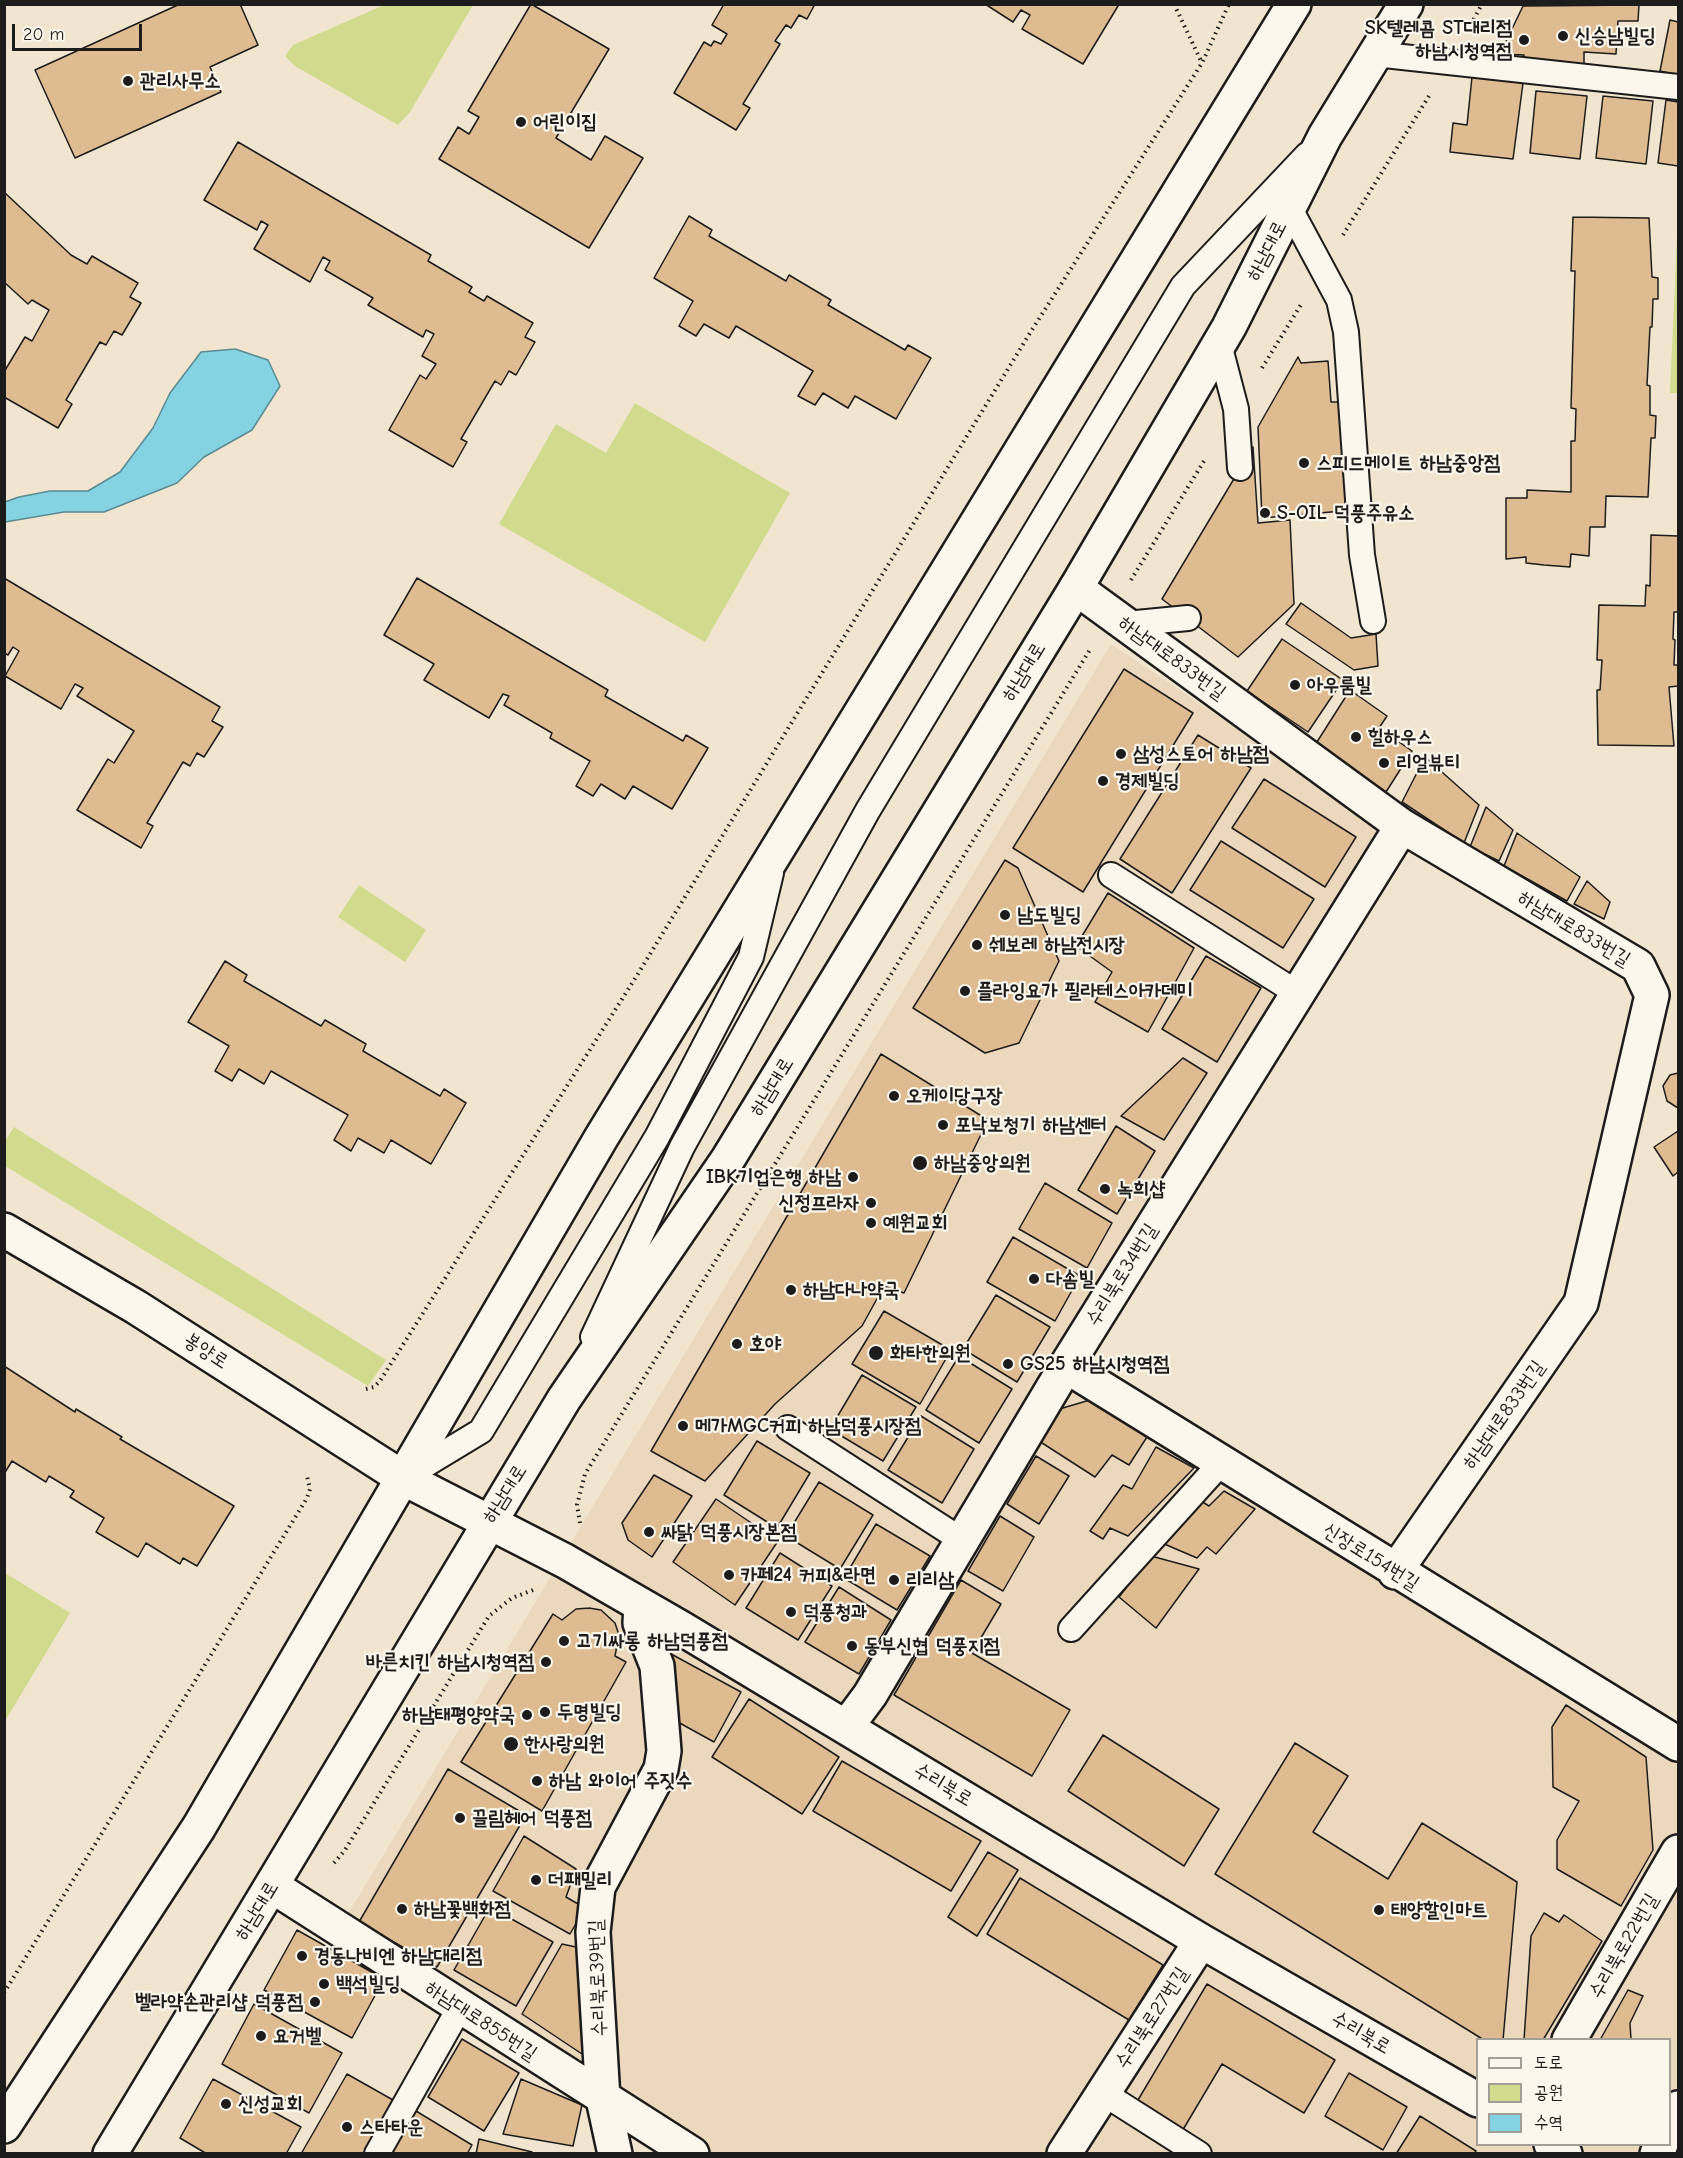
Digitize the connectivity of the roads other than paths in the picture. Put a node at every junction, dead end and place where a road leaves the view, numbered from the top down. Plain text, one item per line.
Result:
1 (1406, 4) edge
2 (1287, 10) edge
3 (1375, 54) junction
4 (1678, 87) edge
5 (1325, 136) junction
6 (1289, 207) junction
7 (1219, 344) junction
8 (1240, 468) dead end
9 (1076, 588) junction
10 (1118, 618) junction
11 (1188, 618) dead end
12 (1372, 621) dead end
13 (1401, 826) junction
14 (775, 856) junction
15 (1111, 875) dead end
16 (1297, 993) junction
17 (4, 1230) edge
18 (1066, 1366) junction
19 (564, 1399) junction
20 (788, 1428) dead end
21 (1221, 1463) junction
22 (403, 1478) junction
23 (488, 1521) junction
24 (960, 1539) junction
25 (1395, 1572) junction
26 (641, 1605) junction
27 (1071, 1629) dead end
28 (846, 1726) junction
29 (1678, 1744) edge
30 (1678, 1852) edge
31 (272, 1886) junction
32 (1201, 1941) junction
33 (460, 2007) junction
34 (1570, 2038) edge
35 (1103, 2093) junction
36 (603, 2099) junction
37 (1476, 2099) edge
38 (1678, 2108) edge
39 (1671, 2125) edge
40 (4, 2126) edge
41 (110, 2154) edge
42 (377, 2154) edge
43 (615, 2154) edge
44 (692, 2154) edge
45 (1064, 2154) edge
46 (1199, 2154) edge

1 - 3 street, 하남대로
2 - 14 street
3 - 4 lane
3 - 5 street, 하남대로
5 - 6 street, 하남대로
5 - 19 lane
6 - 7 street, 하남대로
6 - 12 lane
7 - 8 lane
7 - 9 street, 하남대로
9 - 10 street, 하남대로833번길
9 - 19 street, 하남대로
10 - 11 lane
10 - 13 street, 하남대로833번길
13 - 16 street, 수리북로34번길
13 - 25 street, 하남대로833번길
14 - 22 street
14 - 22 lane
15 - 16 lane
16 - 18 street, 수리북로34번길
17 - 22 street, 봉양로
18 - 21 street, 신장로154번길
18 - 24 street, 수리북로34번길
19 - 23 street, 하남대로
20 - 24 lane
21 - 25 street, 신장로154번길
21 - 27 lane
22 - 23 street, 수리북로
22 - 40 street
23 - 26 street, 수리북로
23 - 31 street, 하남대로
24 - 28 street, 수리북로34번길
25 - 29 street, 신장로154번길
26 - 28 street, 수리북로
26 - 36 street, 수리북로39번길
28 - 32 street, 수리북로
30 - 34 street, 수리북로22번길
31 - 33 street, 하남대로855번길
31 - 41 street, 하남대로
32 - 35 street, 수리북로27번길
32 - 37 street, 수리북로
33 - 36 street, 하남대로855번길
33 - 42 lane
35 - 45 street, 수리북로27번길
35 - 46 lane
36 - 43 street, 수리북로39번길
36 - 44 street, 하남대로855번길
38 - 39 street

